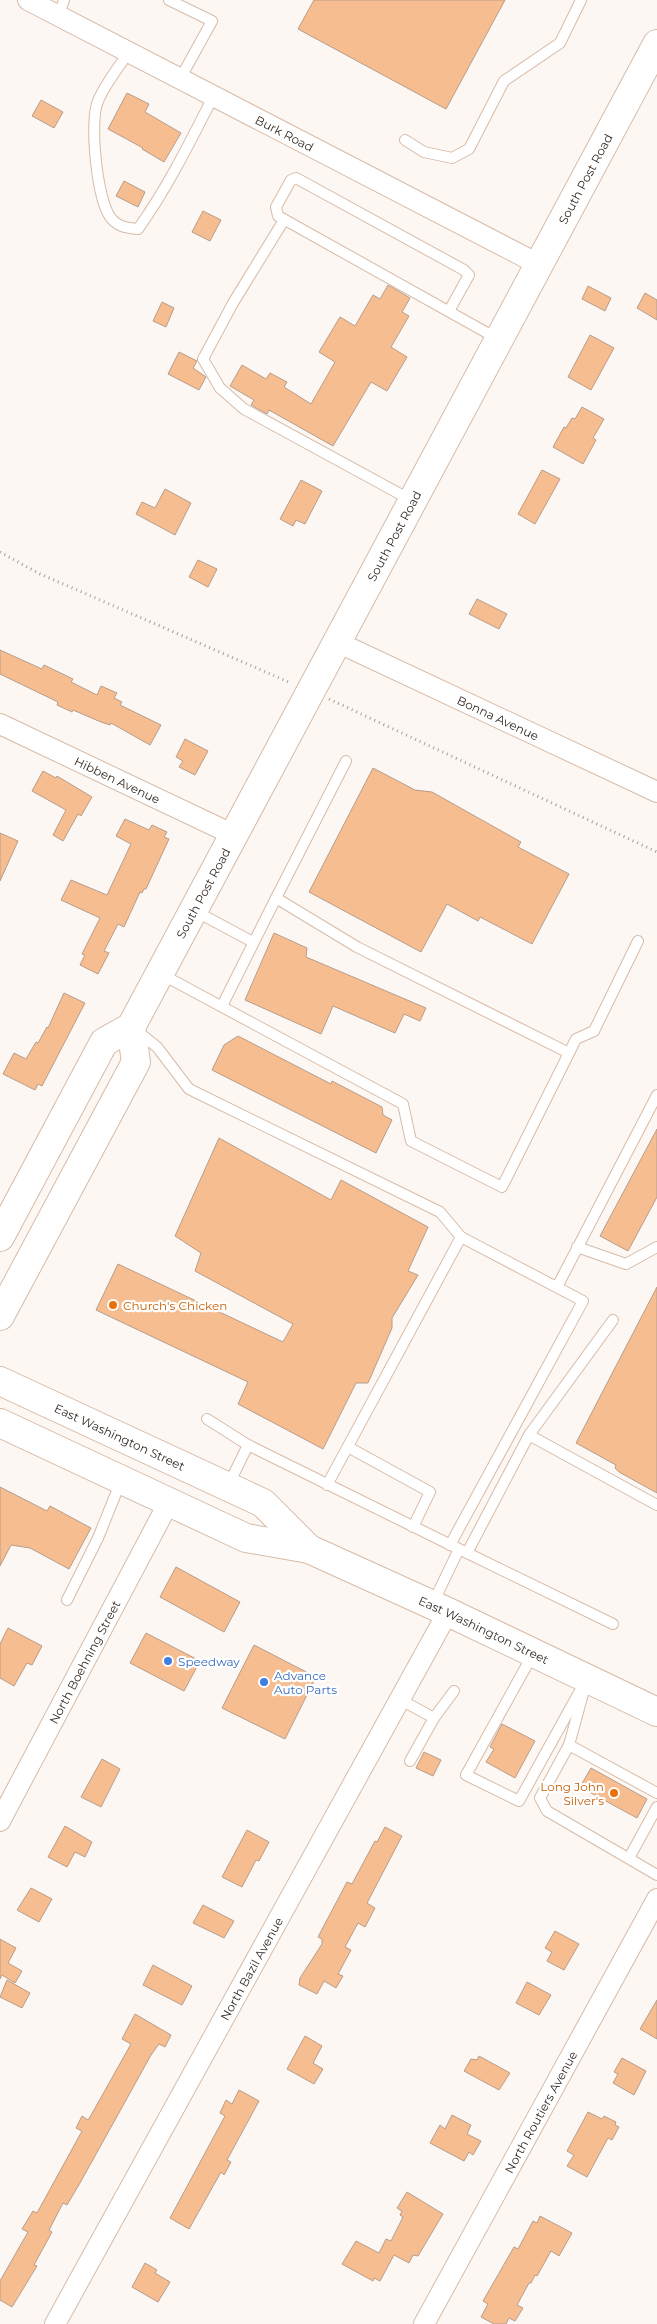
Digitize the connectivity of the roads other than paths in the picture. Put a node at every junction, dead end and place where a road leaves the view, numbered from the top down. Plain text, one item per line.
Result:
1 (28, 0) edge
2 (169, 0) edge
3 (581, 0) edge
4 (61, 8) edge
5 (657, 44) edge
6 (129, 52) junction
7 (180, 79) junction
8 (214, 96) junction
9 (405, 140) dead end
10 (284, 220) junction
11 (540, 265) junction
12 (449, 311) junction
13 (499, 340) junction
14 (413, 501) junction
15 (337, 642) junction
16 (1, 726) edge
17 (346, 761) dead end
18 (657, 792) edge
19 (234, 835) junction
20 (276, 898) junction
21 (194, 910) junction
22 (253, 942) junction
23 (638, 942) dead end
24 (160, 973) junction
25 (222, 1006) junction
26 (131, 1027) junction
27 (569, 1053) junction
28 (657, 1095) edge
29 (60, 1126) junction
30 (0, 1237) edge
31 (461, 1237) junction
32 (656, 1246) edge
33 (577, 1247) junction
34 (0, 1280) edge
35 (556, 1287) junction
36 (0, 1316) edge
37 (613, 1320) dead end
38 (0, 1381) edge
39 (207, 1419) dead end
40 (0, 1423) edge
41 (529, 1435) junction
42 (248, 1445) junction
43 (348, 1447) junction
44 (121, 1480) junction
45 (327, 1486) junction
46 (228, 1487) junction
47 (169, 1502) junction
48 (657, 1505) edge
49 (412, 1527) junction
50 (308, 1549) junction
51 (459, 1549) junction
52 (67, 1600) dead end
53 (440, 1608) junction
54 (613, 1624) dead end
55 (533, 1653) junction
56 (587, 1678) junction
57 (454, 1691) dead end
58 (399, 1699) junction
59 (657, 1712) edge
60 (434, 1718) junction
61 (569, 1744) junction
62 (410, 1761) dead end
63 (657, 1793) edge
64 (657, 1807) edge
65 (0, 1821) edge
66 (629, 1858) junction
67 (657, 1876) edge
68 (657, 1899) edge
69 (54, 2324) edge
70 (424, 2324) edge

1 - 4 street, Burk Road
2 - 7 lane
3 - 9 lane
4 - 6 street, Burk Road
5 - 11 main road, South Post Road
6 - 7 street, Burk Road
6 - 8 lane
7 - 8 street, Burk Road
8 - 11 street, Burk Road
10 - 12 lane
10 - 12 lane
10 - 14 lane
11 - 13 main road, South Post Road
12 - 13 lane
13 - 14 main road, South Post Road
14 - 15 main road, South Post Road
15 - 18 street, Bonna Avenue
15 - 19 main road, South Post Road
16 - 19 street, Hibben Avenue
17 - 20 lane
19 - 21 main road, South Post Road
20 - 22 lane
20 - 27 lane
21 - 22 lane
21 - 24 main road, South Post Road
22 - 25 lane
23 - 27 lane
24 - 25 lane
24 - 26 main road, South Post Road
25 - 27 lane
26 - 29 main road
26 - 31 lane
26 - 36 main road
28 - 33 lane
29 - 30 main road
29 - 34 main road
31 - 35 lane
31 - 43 lane
32 - 33 lane
33 - 35 lane
35 - 51 lane
37 - 41 lane
38 - 46 main road, East Washington Street
39 - 42 lane
40 - 44 main road, East Washington Street
41 - 48 lane
41 - 51 lane
42 - 45 lane
42 - 46 lane
43 - 45 lane
43 - 49 lane
44 - 47 main road, East Washington Street
44 - 52 lane
45 - 49 lane
46 - 50 main road, East Washington Street
47 - 50 main road, East Washington Street
47 - 65 street, North Boehning Street
49 - 51 lane
50 - 53 main road, East Washington Street
51 - 53 lane
51 - 54 lane
53 - 55 main road, East Washington Street
53 - 58 street, North Bazil Avenue
55 - 56 main road, East Washington Street
55 - 56 lane
56 - 59 main road, East Washington Street
56 - 61 lane
57 - 60 lane
58 - 60 lane
58 - 69 street, North Bazil Avenue
60 - 62 lane
61 - 63 lane
61 - 66 lane
64 - 66 lane
66 - 67 lane
68 - 70 street, North Routiers Avenue

